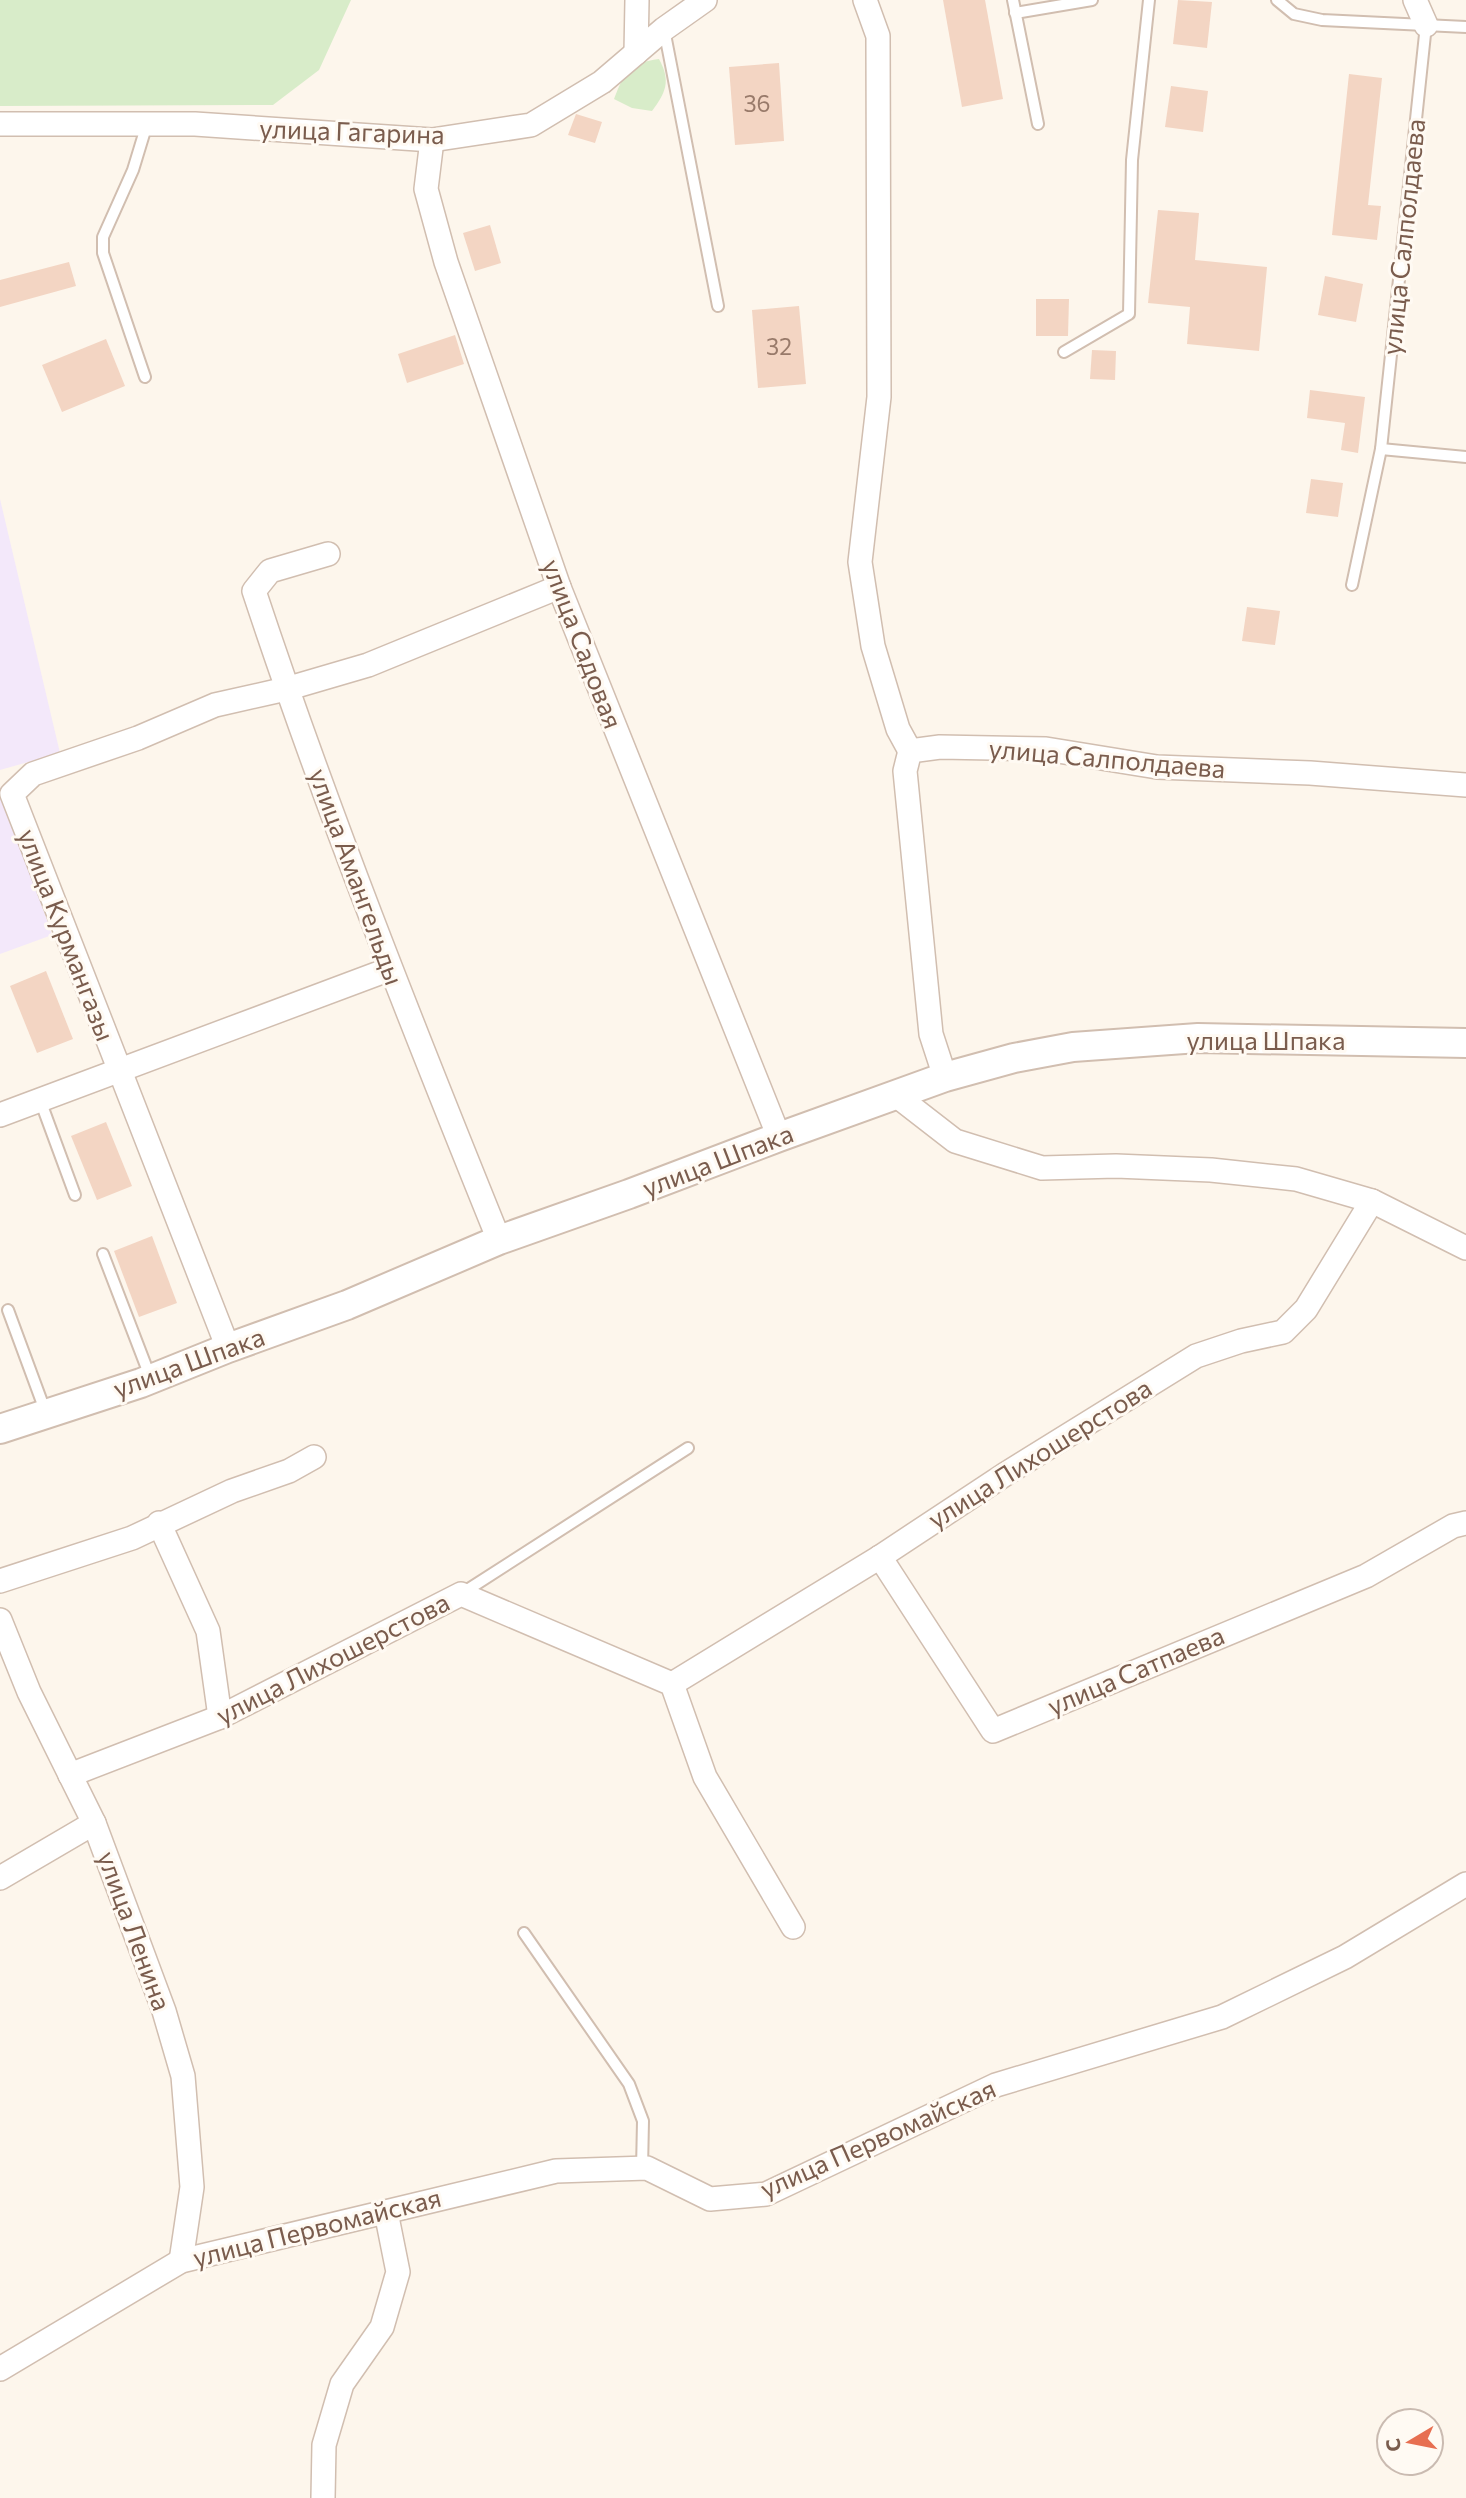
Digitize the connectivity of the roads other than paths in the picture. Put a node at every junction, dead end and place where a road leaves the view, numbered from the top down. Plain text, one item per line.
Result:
1 (637, 0) edge
2 (705, 0) edge
3 (866, 0) edge
4 (1013, 0) edge
5 (1092, 0) edge
6 (1149, 0) edge
7 (1277, 0) edge
8 (1415, 0) edge
9 (1016, 13) junction
10 (1426, 25) junction
11 (1466, 27) edge
12 (664, 29) junction
13 (636, 52) junction
14 (0, 124) edge
15 (146, 124) junction
16 (1038, 124) dead end
17 (432, 140) junction
18 (718, 306) dead end
19 (1064, 352) dead end
20 (145, 377) dead end
21 (1381, 449) junction
22 (1466, 457) edge
23 (328, 554) dead end
24 (1352, 585) dead end
25 (558, 587) junction
26 (286, 689) junction
27 (910, 751) junction
28 (1466, 785) edge
29 (390, 969) junction
30 (1466, 1043) edge
31 (118, 1069) junction
32 (945, 1077) junction
33 (897, 1096) junction
34 (40, 1100) junction
35 (0, 1115) edge
36 (779, 1137) junction
37 (75, 1195) dead end
38 (1372, 1200) junction
39 (499, 1240) junction
40 (1466, 1248) edge
41 (103, 1254) dead end
42 (8, 1310) dead end
43 (228, 1348) junction
44 (151, 1379) junction
45 (46, 1413) junction
46 (0, 1429) edge
47 (688, 1448) dead end
48 (314, 1457) dead end
49 (159, 1523) junction
50 (1466, 1523) edge
51 (880, 1557) junction
52 (0, 1581) edge
53 (461, 1594) junction
54 (0, 1620) edge
55 (671, 1684) junction
56 (220, 1717) junction
57 (70, 1775) junction
58 (94, 1823) junction
59 (0, 1878) edge
60 (1466, 1884) edge
61 (793, 1927) dead end
62 (523, 1933) dead end
63 (642, 2169) junction
64 (386, 2211) junction
65 (181, 2261) junction
66 (0, 2369) edge
67 (323, 2498) edge

1 - 13 street
2 - 12 street, улица Гагарина
3 - 27 street
4 - 9 lane
5 - 9 lane
6 - 19 lane
7 - 10 lane
8 - 10 street, улица Салполдаева
9 - 16 lane
10 - 11 lane
10 - 21 lane, улица Салполдаева
12 - 13 street, улица Гагарина
12 - 18 lane
13 - 17 street, улица Гагарина
14 - 15 street, улица Гагарина
15 - 17 street, улица Гагарина
15 - 20 lane
17 - 25 street, улица Садовая
21 - 22 lane
21 - 24 lane, улица Салполдаева
23 - 26 street, улица Амангельды
25 - 26 street, улица Курмангазы
25 - 36 street, улица Садовая
26 - 29 street, улица Амангельды
26 - 31 street, улица Курмангазы
27 - 28 street, улица Салполдаева
27 - 32 street
29 - 31 street
29 - 39 street, улица Амангельды
30 - 32 street, улица Шпака
31 - 34 street
31 - 43 street, улица Курмангазы
32 - 33 street, улица Шпака
33 - 36 street, улица Шпака
33 - 38 street
34 - 35 street
34 - 37 lane
36 - 39 street, улица Шпака
38 - 40 street
38 - 51 street, улица Лихошерстова
39 - 43 street, улица Шпака
41 - 44 lane
42 - 45 lane
43 - 44 street, улица Шпака
44 - 45 street, улица Шпака
45 - 46 street, улица Шпака
47 - 53 lane
48 - 49 street
49 - 52 street
49 - 56 street
50 - 51 street, улица Сатпаева
51 - 55 street, улица Лихошерстова
53 - 55 street, улица Лихошерстова
53 - 56 street, улица Лихошерстова
54 - 57 street, улица Ленина
55 - 61 street
56 - 57 street, улица Лихошерстова
57 - 58 street, улица Ленина
58 - 59 street
58 - 65 street, улица Ленина
60 - 63 street, улица Первомайская
62 - 63 lane
63 - 64 street, улица Первомайская
64 - 65 street, улица Первомайская
64 - 67 street
65 - 66 street, улица Первомайская

